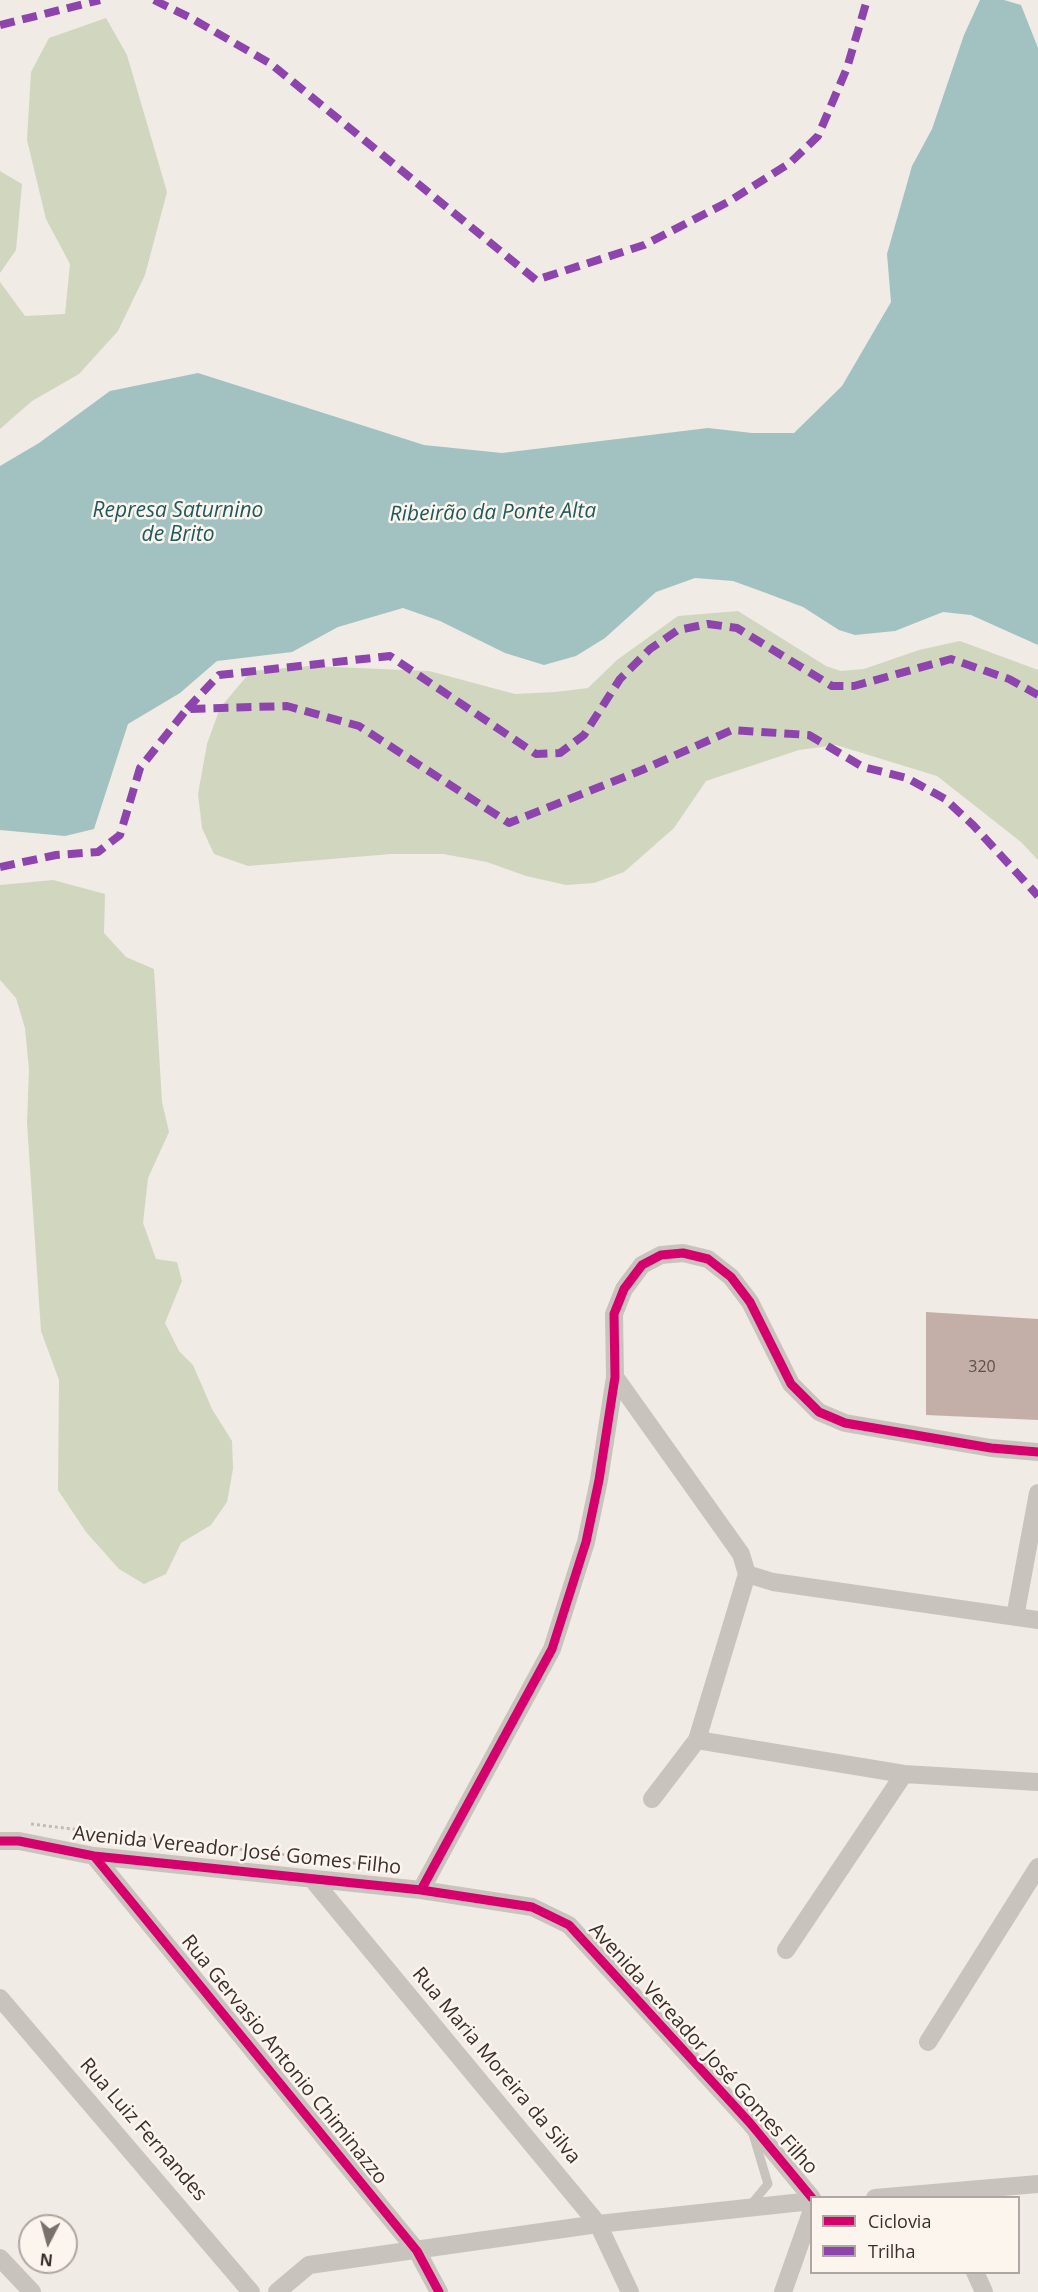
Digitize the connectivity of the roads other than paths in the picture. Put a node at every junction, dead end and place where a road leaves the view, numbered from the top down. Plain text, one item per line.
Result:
1 (615, 1377) junction
2 (1038, 1452) edge
3 (1038, 1493) edge
4 (747, 1574) junction
5 (1015, 1617) junction
6 (1038, 1620) edge
7 (696, 1740) junction
8 (904, 1774) junction
9 (1038, 1782) edge
10 (652, 1799) dead end
11 (0, 1841) edge
12 (94, 1856) junction
13 (1038, 1866) edge
14 (312, 1879) junction
15 (421, 1890) junction
16 (786, 1950) dead end
17 (0, 1998) edge
18 (928, 2042) dead end
19 (750, 2123) junction
20 (1038, 2184) edge
21 (941, 2196) edge
22 (810, 2197) edge
23 (810, 2199) edge
24 (748, 2208) junction
25 (810, 2216) edge
26 (598, 2224) junction
27 (417, 2251) junction
28 (0, 2258) edge
29 (792, 2273) junction
30 (976, 2274) edge
31 (32, 2292) edge
32 (251, 2292) edge
33 (277, 2292) edge
34 (439, 2292) edge
35 (630, 2292) edge
36 (783, 2292) edge
37 (800, 2292) edge
38 (984, 2292) edge

1 - 2 street
1 - 4 street
1 - 15 street
3 - 5 street
4 - 5 street
4 - 7 street
5 - 6 street
7 - 8 street
7 - 10 street
8 - 9 street
8 - 16 street
11 - 12 street, Avenida Vereador José Gomes Filho
12 - 14 street, Avenida Vereador José Gomes Filho
12 - 27 street, Rua Gervasio Antonio Chiminazzo
13 - 18 street
14 - 15 street, Avenida Vereador José Gomes Filho
14 - 26 street, Rua Maria Moreira da Silva
15 - 19 street, Avenida Vereador José Gomes Filho
17 - 32 street, Rua Luiz Fernandes
19 - 22 street, Avenida Vereador José Gomes Filho
19 - 24 lane, Avenida Vereador José Gomes Filho
20 - 21 street
23 - 24 street
24 - 26 street
25 - 29 street
26 - 27 street
26 - 35 street, Rua Maria Moreira da Silva
27 - 33 street
27 - 34 street, Rua Gervasio Antonio Chiminazzo
28 - 31 street
29 - 36 street
29 - 37 street
30 - 38 street

